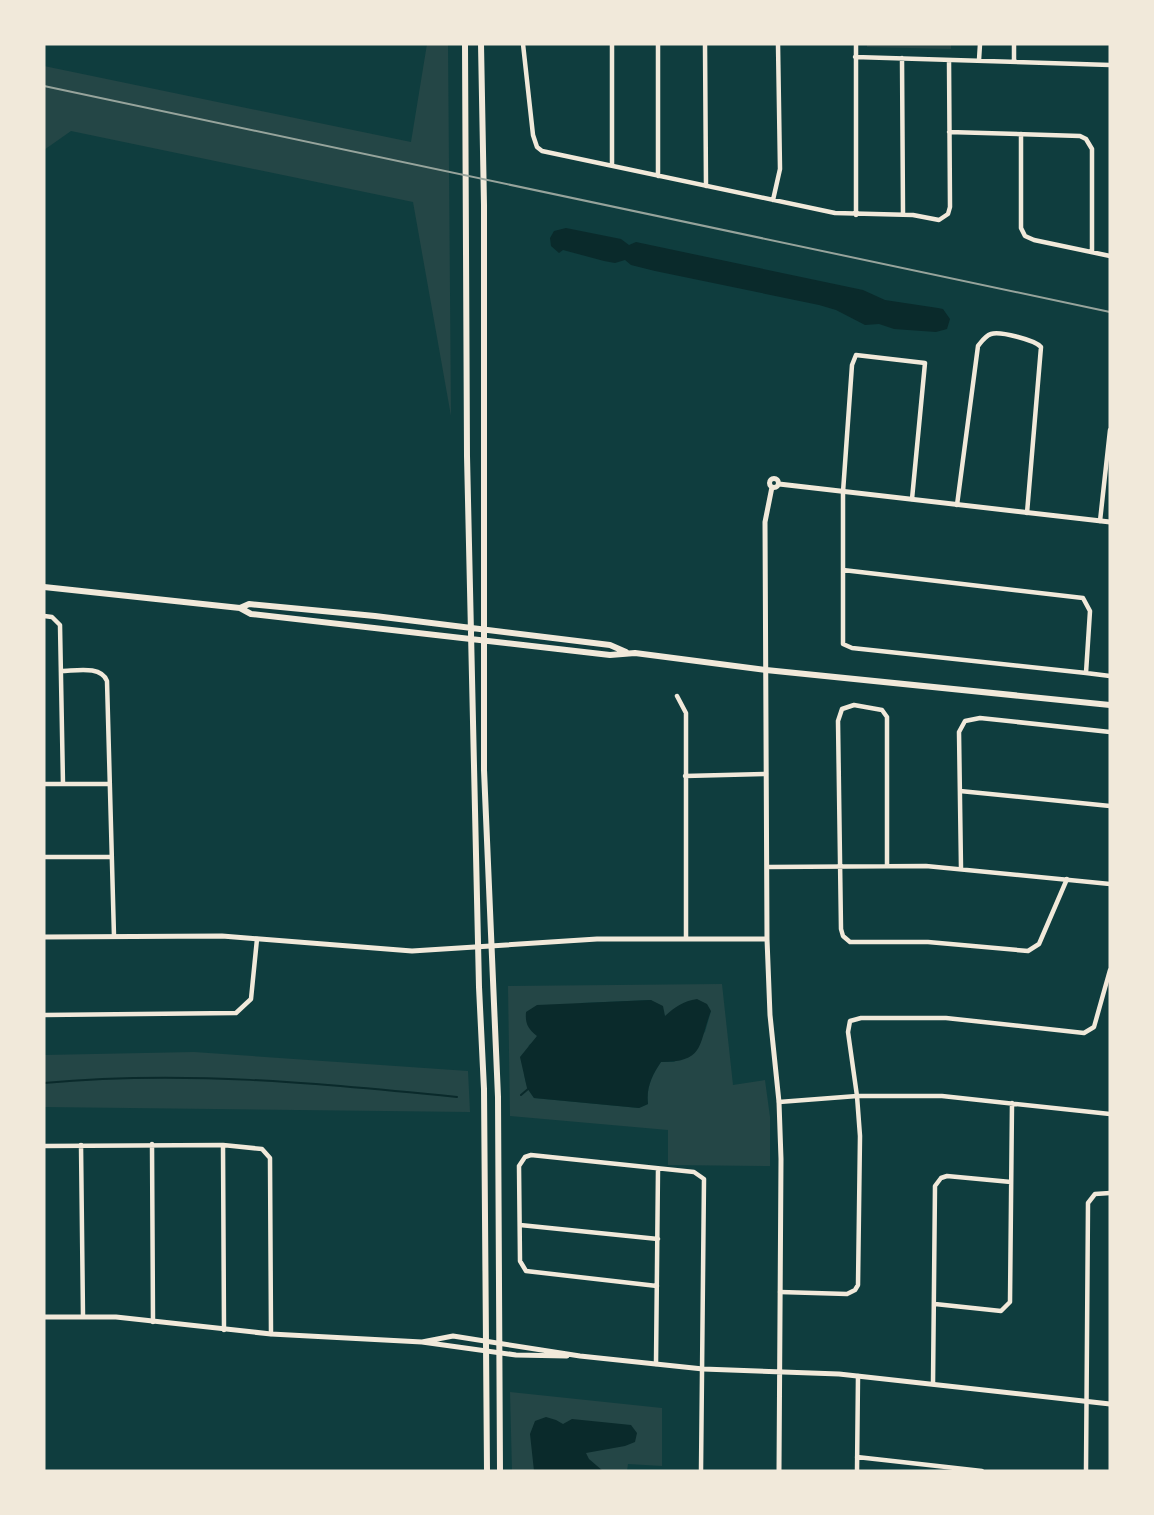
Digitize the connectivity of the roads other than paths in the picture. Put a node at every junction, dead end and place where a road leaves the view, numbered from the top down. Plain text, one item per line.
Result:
1 (465, 44) edge
2 (481, 44) edge
3 (523, 44) edge
4 (612, 44) edge
5 (658, 44) edge
6 (705, 44) edge
7 (778, 44) edge
8 (856, 44) edge
9 (979, 44) edge
10 (1014, 44) edge
11 (855, 57) junction
12 (902, 58) junction
13 (949, 60) junction
14 (979, 60) junction
15 (1014, 61) junction
16 (1110, 64) edge
17 (949, 132) junction
18 (1021, 134) junction
19 (612, 166) junction
20 (658, 176) junction
21 (706, 186) junction
22 (773, 200) junction
23 (903, 214) junction
24 (856, 215) junction
25 (1092, 252) junction
26 (1110, 256) edge
27 (1110, 430) edge
28 (843, 492) junction
29 (912, 499) junction
30 (957, 506) junction
31 (1027, 513) junction
32 (1100, 521) junction
33 (1110, 522) edge
34 (843, 570) junction
35 (44, 587) edge
36 (240, 608) junction
37 (44, 616) edge
38 (471, 627) junction
39 (485, 628) junction
40 (470, 640) junction
41 (485, 642) junction
42 (626, 652) junction
43 (766, 670) junction
44 (61, 671) junction
45 (1086, 673) junction
46 (1110, 676) edge
47 (677, 696) dead end
48 (1110, 705) edge
49 (1110, 732) edge
50 (766, 774) junction
51 (685, 776) junction
52 (44, 784) edge
53 (62, 784) junction
54 (110, 784) junction
55 (960, 791) junction
56 (1110, 806) edge
57 (112, 857) junction
58 (44, 858) edge
59 (841, 866) junction
60 (887, 866) junction
61 (768, 867) junction
62 (961, 869) junction
63 (1067, 879) junction
64 (1110, 884) edge
65 (114, 936) junction
66 (44, 937) edge
67 (686, 938) junction
68 (257, 939) junction
69 (767, 939) junction
70 (490, 947) junction
71 (478, 948) junction
72 (1110, 970) edge
73 (44, 1015) edge
74 (858, 1096) junction
75 (779, 1102) junction
76 (1012, 1103) junction
77 (1110, 1114) edge
78 (152, 1144) junction
79 (81, 1145) junction
80 (223, 1145) junction
81 (44, 1146) edge
82 (658, 1168) junction
83 (1011, 1182) junction
84 (1110, 1193) edge
85 (520, 1225) junction
86 (658, 1239) junction
87 (657, 1286) junction
88 (780, 1292) junction
89 (935, 1304) junction
90 (83, 1316) junction
91 (44, 1317) edge
92 (153, 1322) junction
93 (224, 1329) junction
94 (271, 1335) junction
95 (487, 1340) junction
96 (422, 1342) junction
97 (499, 1343) junction
98 (487, 1350) junction
99 (499, 1352) junction
100 (580, 1356) junction
101 (656, 1364) junction
102 (703, 1369) junction
103 (780, 1372) junction
104 (858, 1376) junction
105 (933, 1384) junction
106 (1086, 1401) junction
107 (1110, 1404) edge
108 (857, 1457) junction
109 (487, 1471) edge
110 (500, 1471) edge
111 (701, 1471) edge
112 (779, 1471) edge
113 (857, 1471) edge
114 (982, 1471) edge
115 (1086, 1471) edge

1 - 38 main road
2 - 39 main road
3 - 19 street
4 - 19 street
5 - 20 street
6 - 21 street
7 - 22 street
8 - 11 street
9 - 14 street
10 - 15 street
11 - 12 street
11 - 24 street
12 - 13 street
12 - 23 street
13 - 14 street
13 - 17 street
14 - 15 street
15 - 16 street
17 - 18 street
17 - 23 street
18 - 25 street
18 - 25 street
19 - 20 street
20 - 21 street
21 - 22 street
22 - 24 street
23 - 24 street
25 - 26 street
27 - 32 street
28 - 29 street
28 - 29 street
28 - 34 street
28 - 43 street
29 - 30 street
30 - 31 street
30 - 31 street
31 - 32 street
32 - 33 street
34 - 45 street
34 - 45 street
35 - 36 main road
36 - 38 main road
36 - 40 main road
37 - 44 street
38 - 39 main road
38 - 40 main road
39 - 41 main road
39 - 42 main road
40 - 41 main road
40 - 71 main road
41 - 42 main road
41 - 70 main road
42 - 43 main road
43 - 48 main road
43 - 50 street
44 - 53 street
44 - 54 street
45 - 46 street
47 - 51 street
49 - 55 street
50 - 51 street
50 - 61 street
51 - 67 street
52 - 53 street
53 - 54 street
54 - 57 street
55 - 56 street
55 - 62 street
57 - 58 street
57 - 65 street
59 - 60 street
59 - 60 street
59 - 61 street
59 - 63 street
60 - 62 street
61 - 69 street
62 - 63 street
63 - 64 street
65 - 66 street
65 - 68 street
67 - 69 street
67 - 70 street
68 - 71 street
68 - 73 street
69 - 75 street
70 - 71 street
70 - 97 main road
71 - 95 main road
72 - 74 street
74 - 75 street
74 - 76 street
74 - 88 street
75 - 88 street
76 - 77 street
76 - 83 street
78 - 79 street
78 - 80 street
78 - 92 street
79 - 81 street
79 - 90 street
80 - 93 street
80 - 94 street
82 - 85 street
82 - 86 street
82 - 102 street
83 - 89 street
83 - 89 street
84 - 106 street
85 - 86 street
85 - 87 street
86 - 87 street
87 - 101 street
88 - 103 street
89 - 105 street
90 - 91 street
90 - 92 street
92 - 93 street
93 - 94 street
94 - 96 street
95 - 96 street
95 - 97 street
95 - 98 main road
96 - 98 street
97 - 99 main road
97 - 100 street
98 - 99 street
98 - 109 main road
99 - 100 street
99 - 110 main road
100 - 101 street
101 - 102 street
102 - 103 street
102 - 111 street
103 - 104 street
103 - 112 street
104 - 105 street
104 - 108 street
105 - 106 street
106 - 107 street
106 - 115 street
108 - 113 street
108 - 114 street

